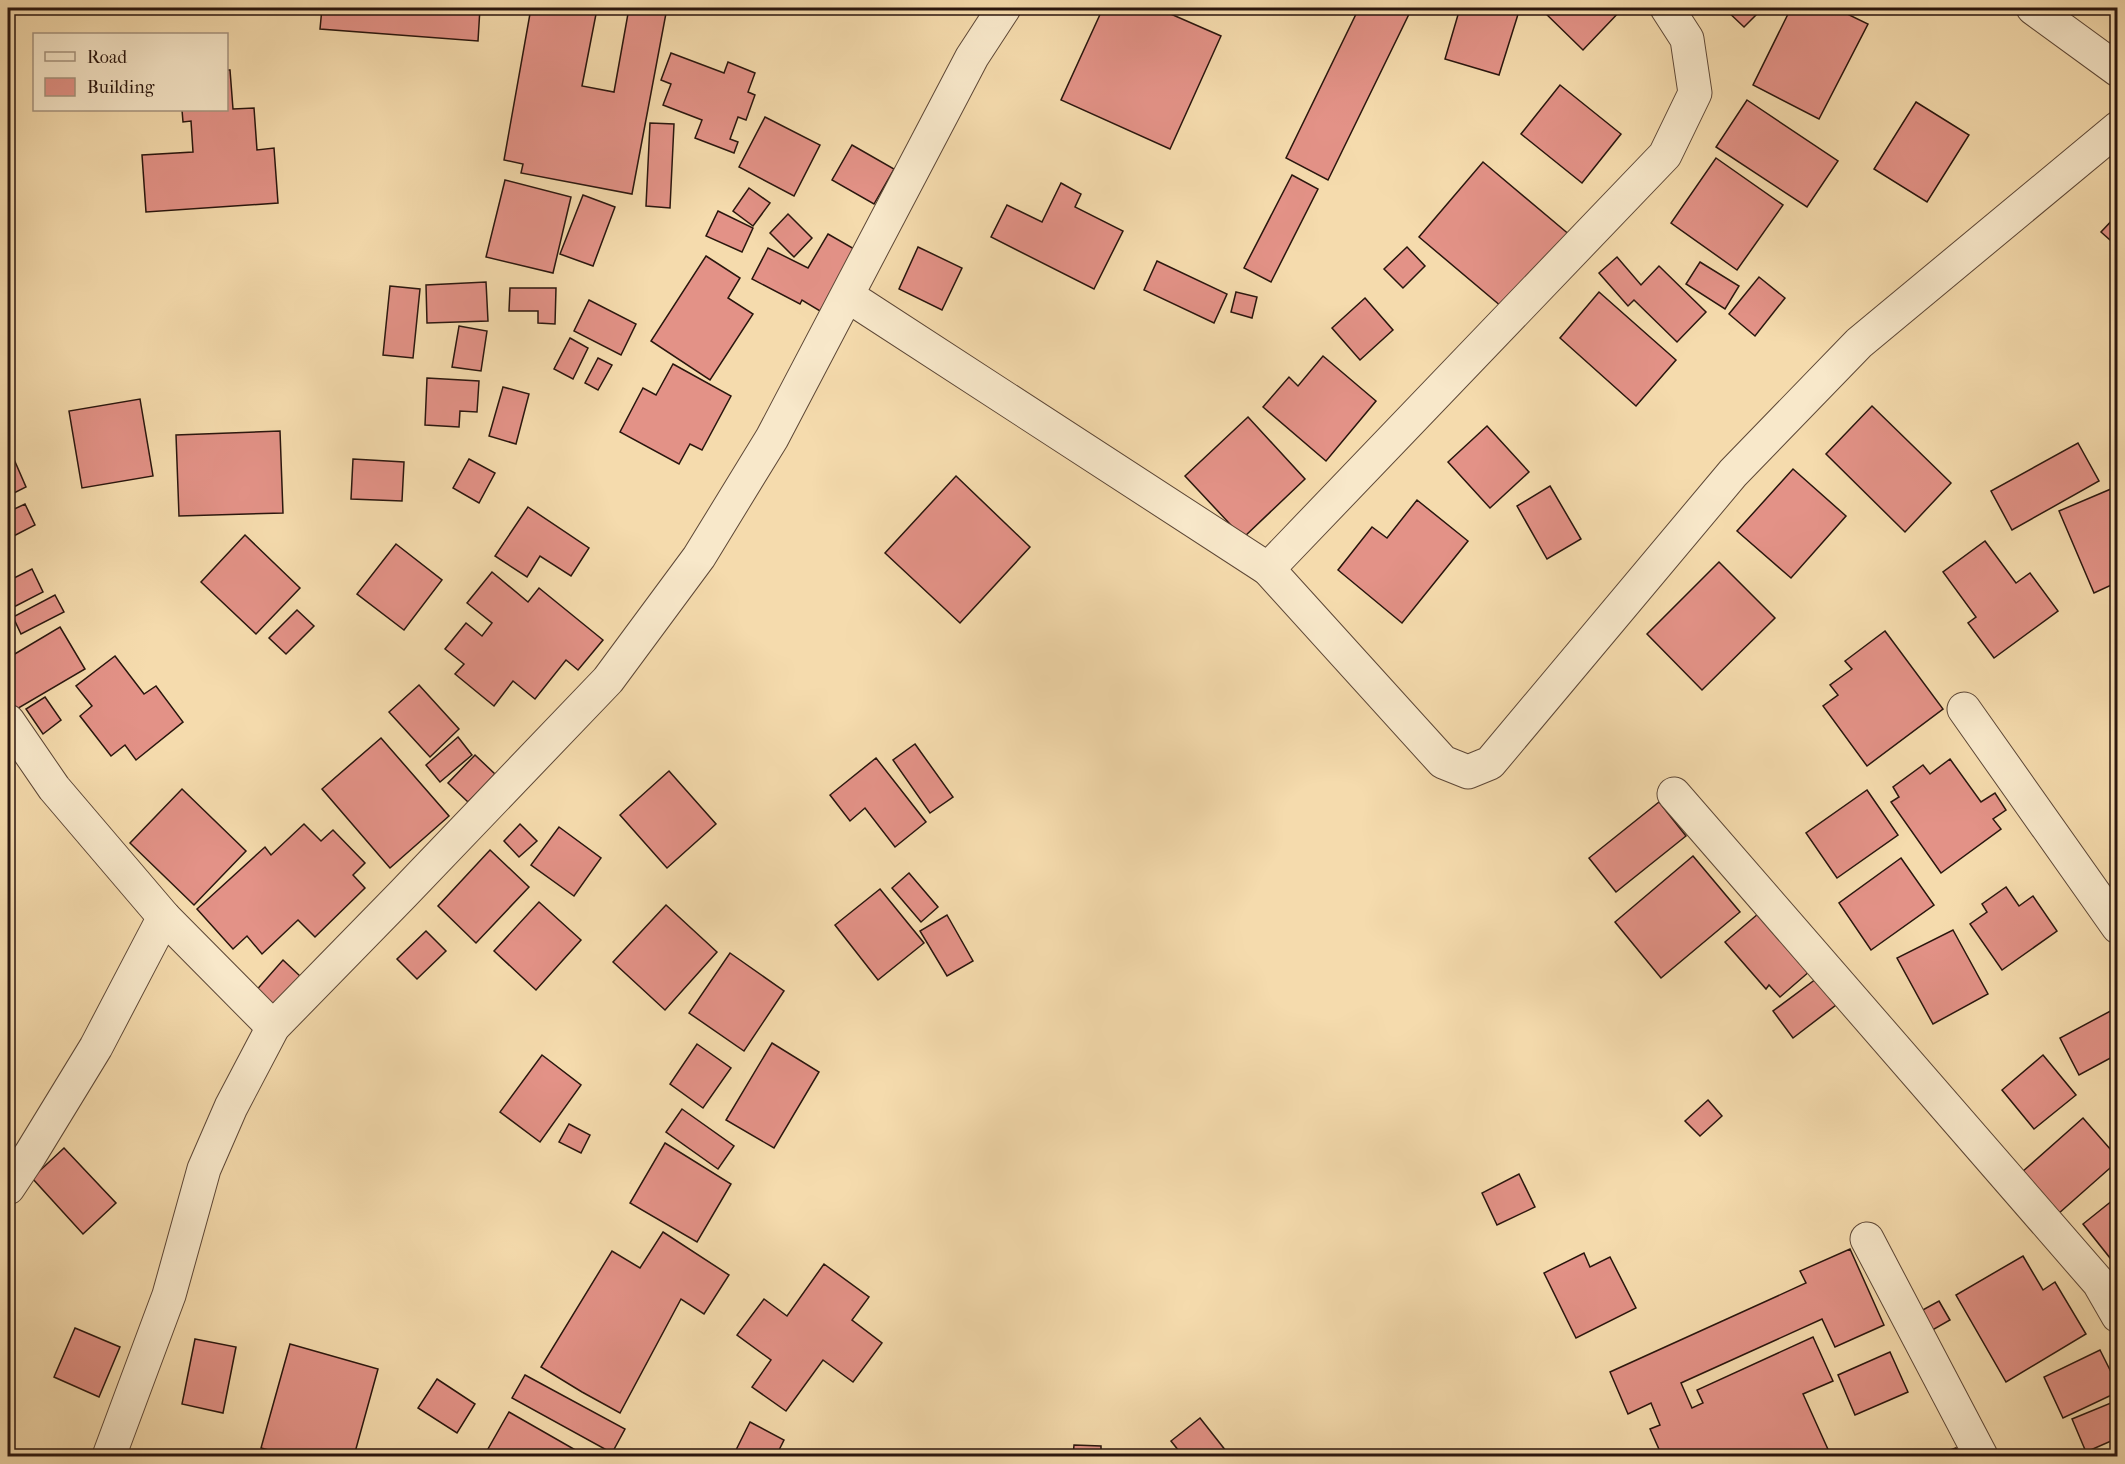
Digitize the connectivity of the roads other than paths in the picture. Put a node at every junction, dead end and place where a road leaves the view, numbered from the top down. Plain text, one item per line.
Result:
1 (1004, 8) edge
2 (1667, 8) edge
3 (2033, 8) edge
4 (2118, 70) edge
5 (2118, 128) edge
6 (848, 296) junction
7 (1268, 569) junction
8 (1964, 710) dead end
9 (8, 722) edge
10 (1674, 794) dead end
11 (164, 917) junction
12 (2118, 927) edge
13 (273, 1027) junction
14 (8, 1188) edge
15 (1867, 1239) dead end
16 (2118, 1316) edge
17 (109, 1456) edge
18 (1981, 1456) edge

1 - 6 street
2 - 7 street
3 - 4 street
5 - 7 street
6 - 7 street
6 - 13 street
8 - 12 street
9 - 11 street
10 - 16 street
11 - 13 street
11 - 14 street
13 - 17 street
15 - 18 street

